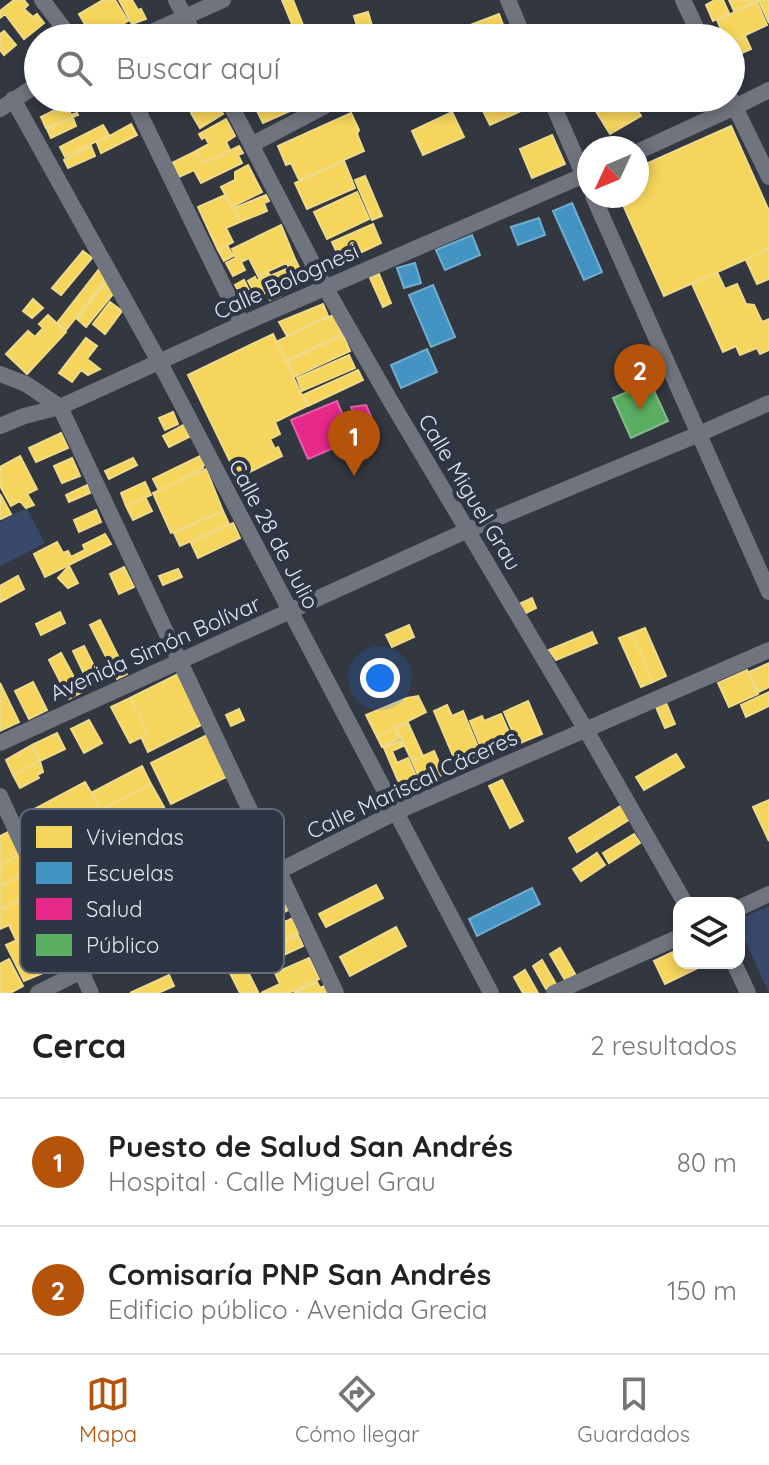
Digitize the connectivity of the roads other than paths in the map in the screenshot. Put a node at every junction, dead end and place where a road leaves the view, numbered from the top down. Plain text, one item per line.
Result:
1 (42, 0) edge
2 (176, 0) edge
3 (223, 0) edge
4 (508, 0) edge
5 (683, 0) edge
6 (185, 17) junction
7 (60, 24) edge
8 (169, 24) edge
9 (189, 24) edge
10 (518, 24) edge
11 (694, 24) edge
12 (769, 90) edge
13 (24, 93) edge
14 (745, 99) edge
15 (7, 104) edge
16 (139, 112) edge
17 (234, 112) edge
18 (314, 112) edge
19 (556, 112) edge
20 (715, 112) edge
21 (737, 112) edge
22 (251, 145) junction
23 (649, 146) edge
24 (577, 157) edge
25 (769, 177) edge
26 (577, 183) edge
27 (598, 208) edge
28 (325, 287) junction
29 (242, 324) junction
30 (160, 363) junction
31 (0, 374) edge
32 (769, 403) edge
33 (60, 407) junction
34 (0, 426) edge
35 (699, 434) junction
36 (468, 530) junction
37 (769, 592) edge
38 (290, 611) junction
39 (769, 650) edge
40 (180, 661) junction
41 (586, 730) junction
42 (0, 743) edge
43 (0, 796) edge
44 (250, 809) edge
45 (396, 812) junction
46 (20, 839) edge
47 (284, 868) edge
48 (284, 882) edge
49 (769, 894) edge
50 (682, 897) edge
51 (745, 905) edge
52 (673, 940) edge
53 (737, 969) edge
54 (77, 973) edge
55 (82, 973) edge
56 (38, 993) edge
57 (91, 993) edge
58 (336, 993) edge
59 (491, 993) edge
60 (554, 993) edge
61 (748, 993) edge

1 - 7 street
2 - 6 street
3 - 6 street
4 - 10 street
5 - 11 street
6 - 8 street
6 - 9 street
12 - 14 street
13 - 15 street
15 - 30 street, Calle 28 de Julio
16 - 29 street
17 - 22 street, Calle Miguel Grau
18 - 22 street
19 - 24 street
20 - 23 street
21 - 25 street
22 - 28 street, Calle Miguel Grau
26 - 28 street, Calle Bolognesi
27 - 35 street
28 - 29 street, Calle Bolognesi
28 - 36 street, Calle Miguel Grau
29 - 30 street, Calle Bolognesi
30 - 33 street, Calle Bolognesi
30 - 38 street, Calle 28 de Julio
31 - 33 street
32 - 35 street, Avenida Simón Bolívar
33 - 34 street, Calle Bolognesi
33 - 40 street
35 - 36 street, Avenida Simón Bolívar
35 - 37 street
36 - 38 street, Avenida Simón Bolívar
36 - 41 street, Calle Miguel Grau
38 - 40 street, Avenida Simón Bolívar
38 - 45 street, Calle 28 de Julio
39 - 41 street, Calle Mariscal Cáceres
40 - 42 street, Avenida Simón Bolívar
40 - 44 street
41 - 45 street, Calle Mariscal Cáceres
41 - 50 street, Calle Miguel Grau
43 - 46 street
45 - 47 street, Calle Mariscal Cáceres
45 - 59 street, Calle 28 de Julio
48 - 58 street
49 - 51 street
52 - 60 street
53 - 61 street
54 - 56 street, Calle Mariscal Cáceres
55 - 57 street

